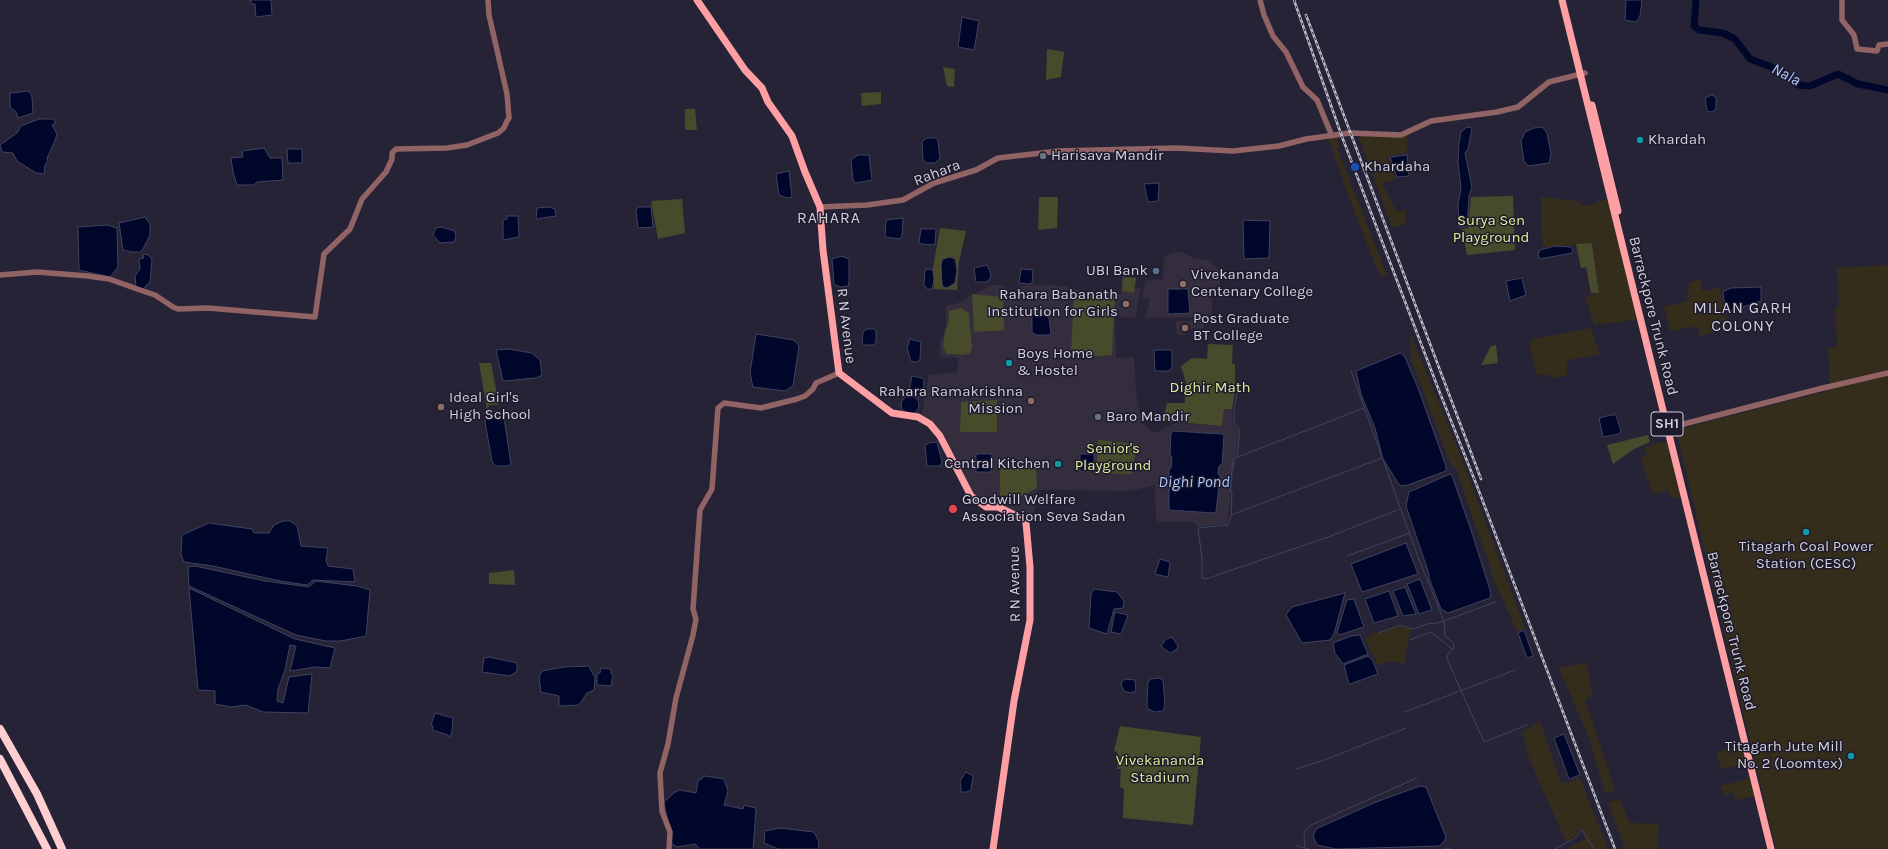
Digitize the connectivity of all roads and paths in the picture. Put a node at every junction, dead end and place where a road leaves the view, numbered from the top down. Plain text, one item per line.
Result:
1 (488, 0) edge
2 (697, 0) edge
3 (1260, 0) edge
4 (1562, 0) edge
5 (1566, 0) edge
6 (1842, 0) edge
7 (1888, 44) edge
8 (1582, 74) junction
9 (1332, 136) junction
10 (820, 207) junction
11 (0, 275) edge
12 (839, 373) junction
13 (1888, 373) edge
14 (1672, 427) junction
15 (0, 729) edge
16 (0, 759) edge
17 (47, 849) edge
18 (62, 849) edge
19 (669, 849) edge
20 (993, 849) edge
21 (1771, 849) edge
22 (1775, 849) edge

1 - 11 street
2 - 10 main road, R N Avenue
3 - 9 street
4 - 8 main road, Barrackpore Trunk Road / SH1
5 - 8 main road, Barrackpore Trunk Road / SH1
6 - 7 street
8 - 9 street, Rahara
8 - 14 main road, Barrackpore Trunk Road / SH1
8 - 21 main road, Barrackpore Trunk Road / SH1
9 - 10 street, Rahara
10 - 12 main road, R N Avenue
12 - 19 street
12 - 20 main road, R N Avenue
13 - 14 street
14 - 22 main road, Barrackpore Trunk Road / SH1
15 - 18 highway
16 - 17 highway

